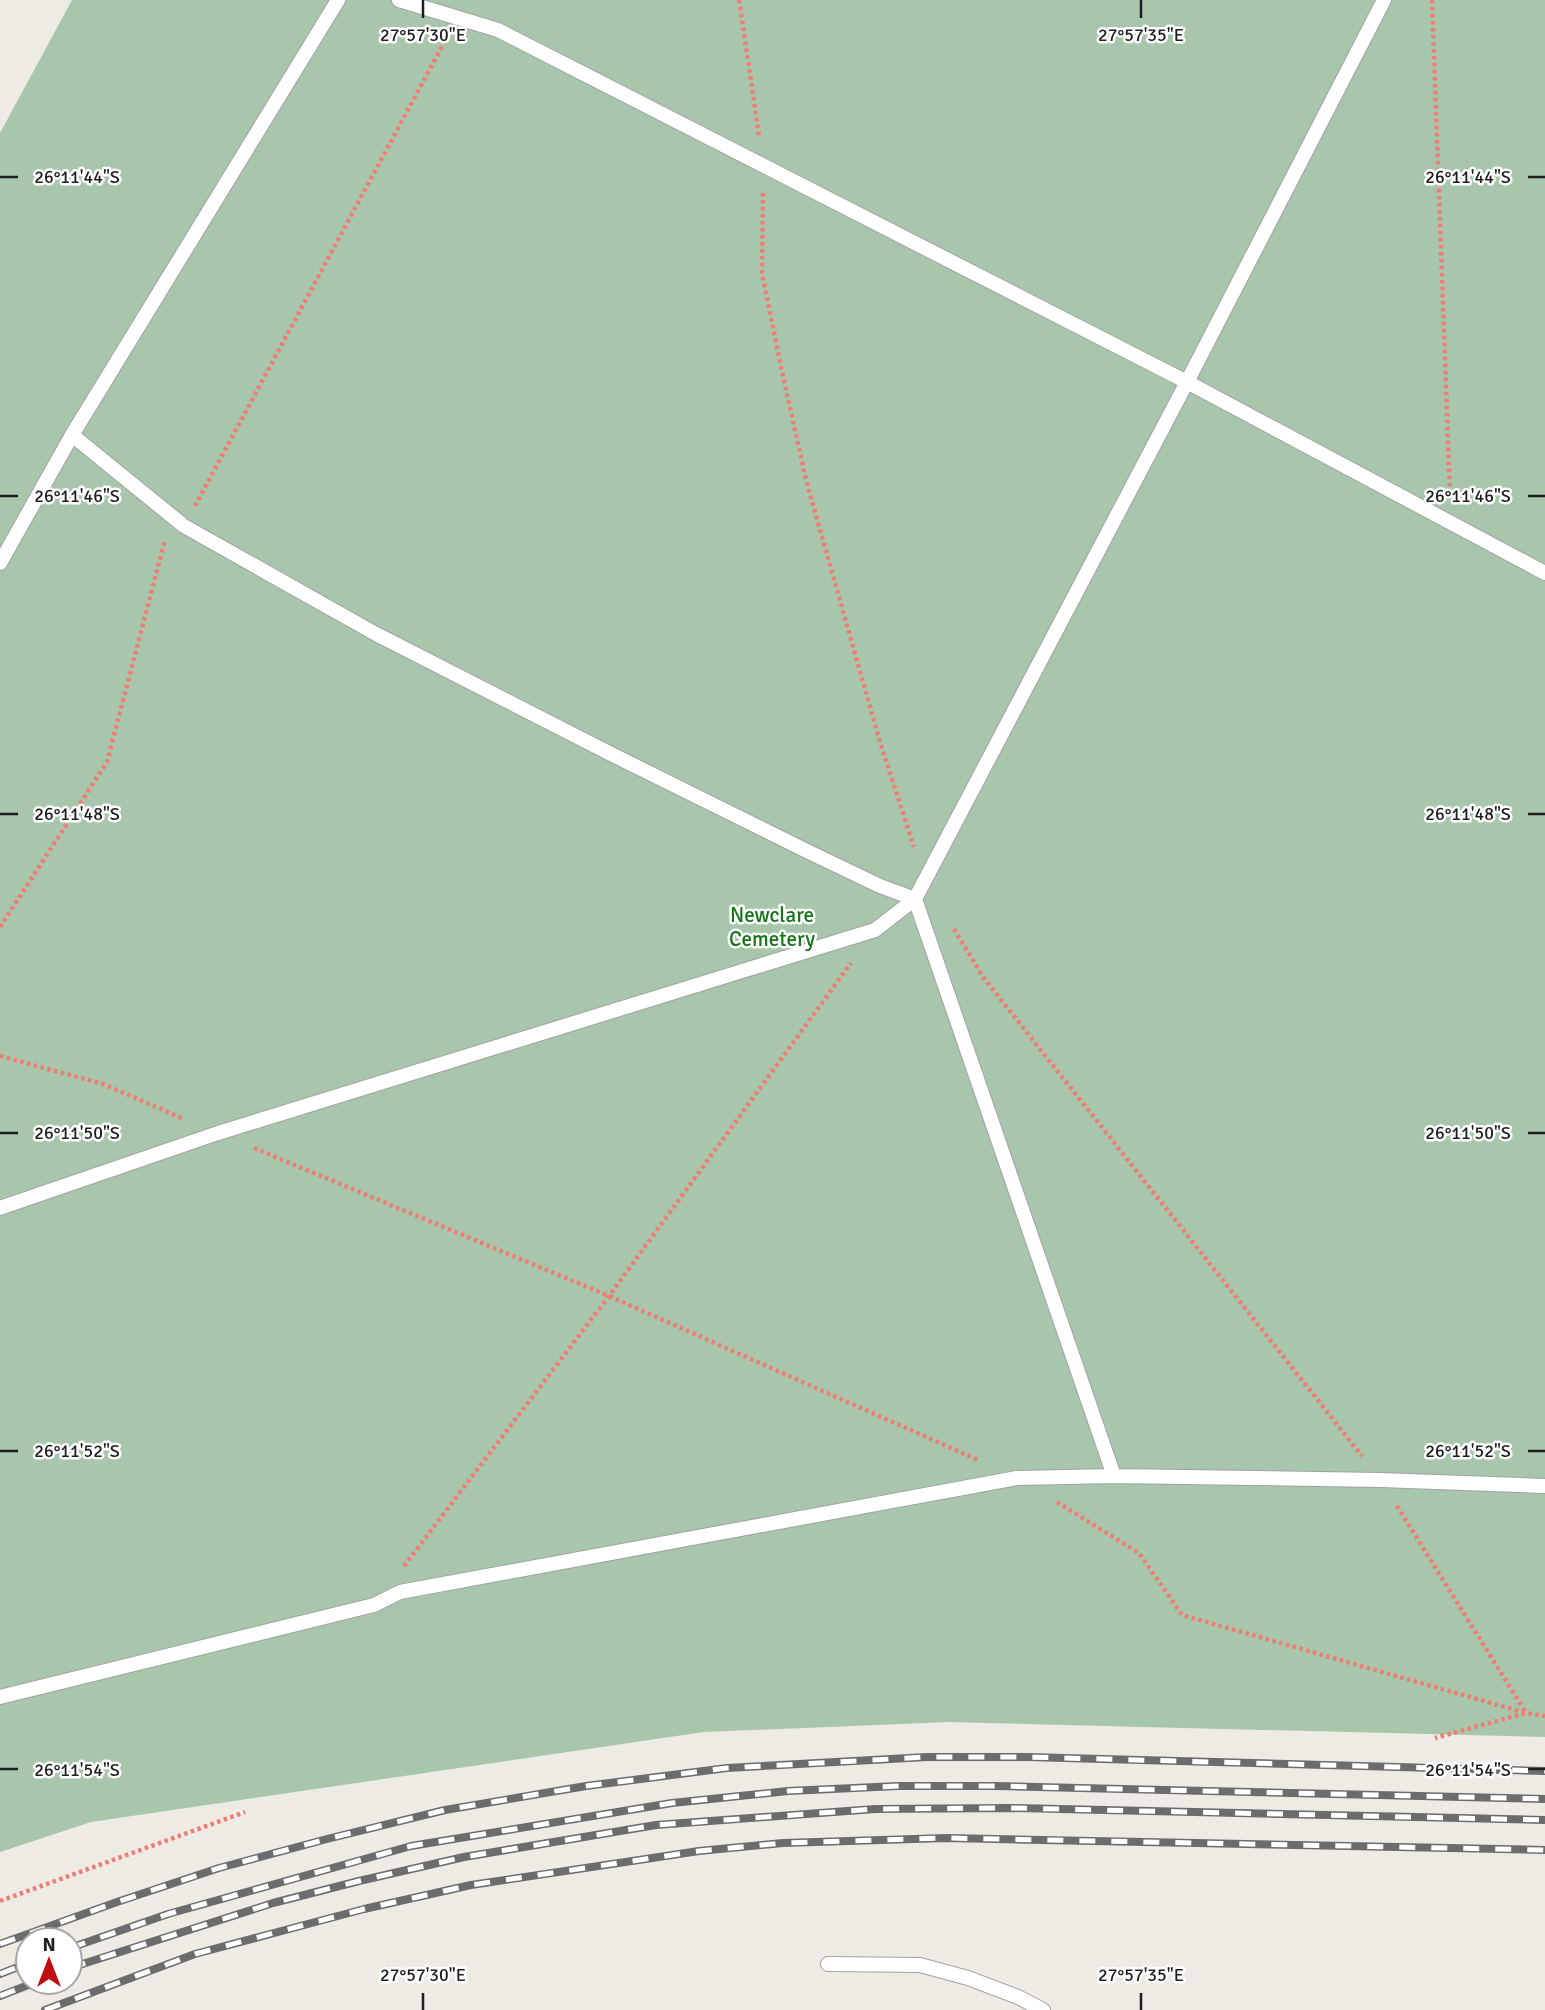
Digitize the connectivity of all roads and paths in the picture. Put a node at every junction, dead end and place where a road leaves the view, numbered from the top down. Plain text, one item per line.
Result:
1 (338, 0) edge
2 (399, 0) edge
3 (739, 0) edge
4 (1384, 0) edge
5 (1432, 0) edge
6 (458, 16) junction
7 (764, 165) junction
8 (1186, 382) junction
9 (72, 435) junction
10 (1451, 524) junction
11 (184, 526) junction
12 (0, 563) edge
13 (1545, 573) edge
14 (924, 880) junction
15 (915, 899) junction
16 (950, 923) dead end
17 (0, 927) edge
18 (875, 930) junction
19 (0, 1056) edge
20 (218, 1133) junction
21 (0, 1208) edge
22 (609, 1296) junction
23 (979, 1461) dead end
24 (1114, 1476) junction
25 (1017, 1478) junction
26 (1381, 1480) junction
27 (1545, 1486) edge
28 (399, 1572) dead end
29 (0, 1697) edge
30 (1526, 1713) junction
31 (1545, 1716) edge
32 (1435, 1738) dead end
33 (245, 1812) dead end
34 (0, 1901) edge
35 (828, 1964) dead end
36 (1043, 2010) edge

1 - 9 lane
2 - 6 lane
3 - 7 path
4 - 8 lane
5 - 10 path
6 - 7 lane
6 - 11 path
7 - 8 lane
7 - 14 path
8 - 10 lane
8 - 14 lane
9 - 11 lane
9 - 12 lane
10 - 13 lane
11 - 15 lane
11 - 17 path
14 - 15 lane
15 - 18 lane
15 - 24 lane
16 - 26 path
18 - 20 lane
18 - 22 path
19 - 20 path
20 - 21 lane
20 - 22 path
22 - 23 path
22 - 28 path
24 - 25 lane
24 - 26 lane
25 - 29 lane
25 - 30 path
26 - 27 lane
26 - 30 path
30 - 31 path
30 - 32 path
33 - 34 path
35 - 36 lane

